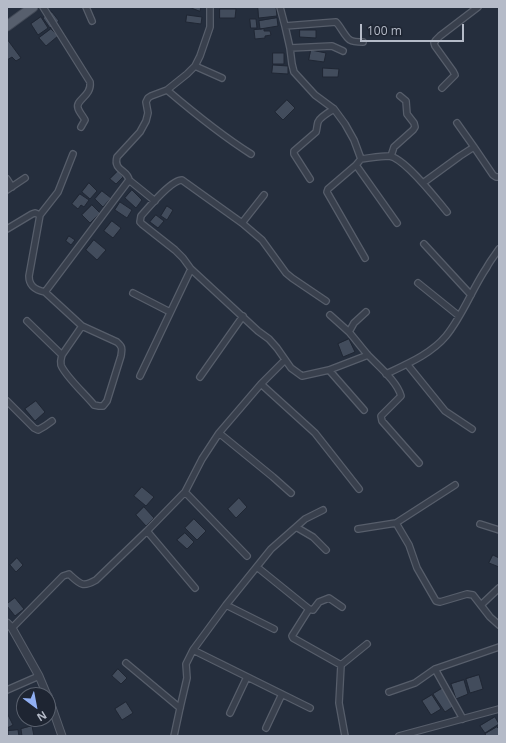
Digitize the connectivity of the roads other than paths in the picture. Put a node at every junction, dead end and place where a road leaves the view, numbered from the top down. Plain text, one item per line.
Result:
1 (33, 7) edge
2 (42, 7) edge
3 (86, 7) edge
4 (210, 7) edge
5 (280, 7) edge
6 (478, 7) edge
7 (92, 21) dead end
8 (7, 26) edge
9 (285, 26) junction
10 (363, 42) dead end
11 (290, 48) junction
12 (343, 51) dead end
13 (195, 66) junction
14 (222, 78) dead end
15 (442, 88) dead end
16 (167, 90) junction
17 (400, 96) dead end
18 (334, 109) junction
19 (457, 123) dead end
20 (81, 127) dead end
21 (474, 147) junction
22 (73, 154) dead end
23 (251, 154) dead end
24 (391, 156) junction
25 (361, 159) junction
26 (356, 165) junction
27 (499, 177) edge
28 (25, 178) dead end
29 (7, 179) edge
30 (310, 179) dead end
31 (130, 180) junction
32 (423, 183) junction
33 (9, 188) edge
34 (264, 196) dead end
35 (155, 201) junction
36 (447, 212) dead end
37 (40, 215) junction
38 (242, 223) junction
39 (397, 223) dead end
40 (7, 229) edge
41 (424, 244) dead end
42 (499, 249) edge
43 (365, 258) dead end
44 (190, 268) junction
45 (418, 282) dead end
46 (45, 292) junction
47 (133, 293) dead end
48 (471, 295) junction
49 (326, 301) dead end
50 (170, 312) junction
51 (366, 312) dead end
52 (330, 315) dead end
53 (243, 316) junction
54 (459, 316) junction
55 (27, 321) dead end
56 (82, 326) junction
57 (349, 332) junction
58 (62, 355) junction
59 (368, 355) junction
60 (285, 360) junction
61 (407, 364) junction
62 (329, 370) junction
63 (386, 374) junction
64 (140, 376) dead end
65 (200, 377) dead end
66 (262, 384) junction
67 (7, 400) edge
68 (364, 410) dead end
69 (52, 420) dead end
70 (472, 429) dead end
71 (220, 433) junction
72 (419, 463) dead end
73 (455, 485) dead end
74 (359, 489) dead end
75 (185, 492) junction
76 (291, 493) dead end
77 (323, 510) dead end
78 (396, 523) junction
79 (480, 524) dead end
80 (296, 527) junction
81 (358, 529) dead end
82 (499, 530) edge
83 (147, 531) junction
84 (326, 550) dead end
85 (247, 556) dead end
86 (257, 567) junction
87 (195, 588) dead end
88 (499, 588) edge
89 (226, 605) junction
90 (480, 605) junction
91 (342, 607) dead end
92 (308, 609) junction
93 (499, 625) edge
94 (9, 626) edge
95 (274, 629) dead end
96 (367, 644) dead end
97 (499, 646) edge
98 (193, 650) junction
99 (126, 663) dead end
100 (340, 665) junction
101 (435, 669) junction
102 (39, 676) junction
103 (247, 677) junction
104 (44, 687) edge
105 (7, 690) edge
106 (390, 692) dead end
107 (282, 694) junction
108 (180, 708) junction
109 (310, 708) dead end
110 (499, 709) edge
111 (230, 713) dead end
112 (56, 719) edge
113 (463, 719) junction
114 (266, 728) dead end
115 (62, 736) edge
116 (174, 736) edge
117 (345, 736) edge
118 (399, 736) edge

1 - 8 main road
2 - 20 street
3 - 7 street
4 - 13 street
5 - 9 street
6 - 15 street
9 - 10 street
9 - 11 street
11 - 12 street
11 - 18 street
13 - 14 street
13 - 16 street
16 - 23 street
16 - 31 street
17 - 24 street
18 - 25 street
18 - 30 street
19 - 21 street
21 - 27 street
21 - 32 street
22 - 37 street
24 - 25 street
24 - 32 street
25 - 26 street
26 - 39 street
26 - 43 street
28 - 33 street
29 - 33 street
31 - 35 street
31 - 46 street
32 - 36 street
34 - 38 street
35 - 38 street
35 - 44 street
37 - 40 street
37 - 46 street
38 - 49 street
41 - 48 street
42 - 48 street
44 - 50 street
44 - 53 street
45 - 54 street
46 - 56 street
47 - 50 street
48 - 54 street
50 - 64 street
51 - 57 street
52 - 57 street
53 - 60 street
53 - 65 street
54 - 61 street
55 - 58 street
56 - 58 street
56 - 58 street
57 - 59 street
59 - 62 street
59 - 63 street
60 - 62 street
60 - 66 street
61 - 63 street
61 - 70 street
62 - 68 street
63 - 72 street
66 - 71 street
66 - 74 street
67 - 69 street
71 - 75 street
71 - 76 street
73 - 78 street
75 - 83 street
75 - 85 street
77 - 80 street
78 - 81 street
78 - 90 street
79 - 82 street
80 - 84 street
80 - 86 street
83 - 87 street
83 - 94 street
86 - 89 street
86 - 92 street
88 - 90 street
89 - 95 street
89 - 98 street
90 - 93 street
91 - 92 street
92 - 100 street
94 - 102 street
96 - 100 street
97 - 101 street
98 - 103 street
98 - 108 street
99 - 108 street
100 - 117 street
101 - 106 street
101 - 113 street
102 - 104 street
102 - 105 street
103 - 107 street
103 - 111 street
107 - 109 street
107 - 114 street
108 - 116 street
110 - 113 street
112 - 115 street
113 - 118 street

